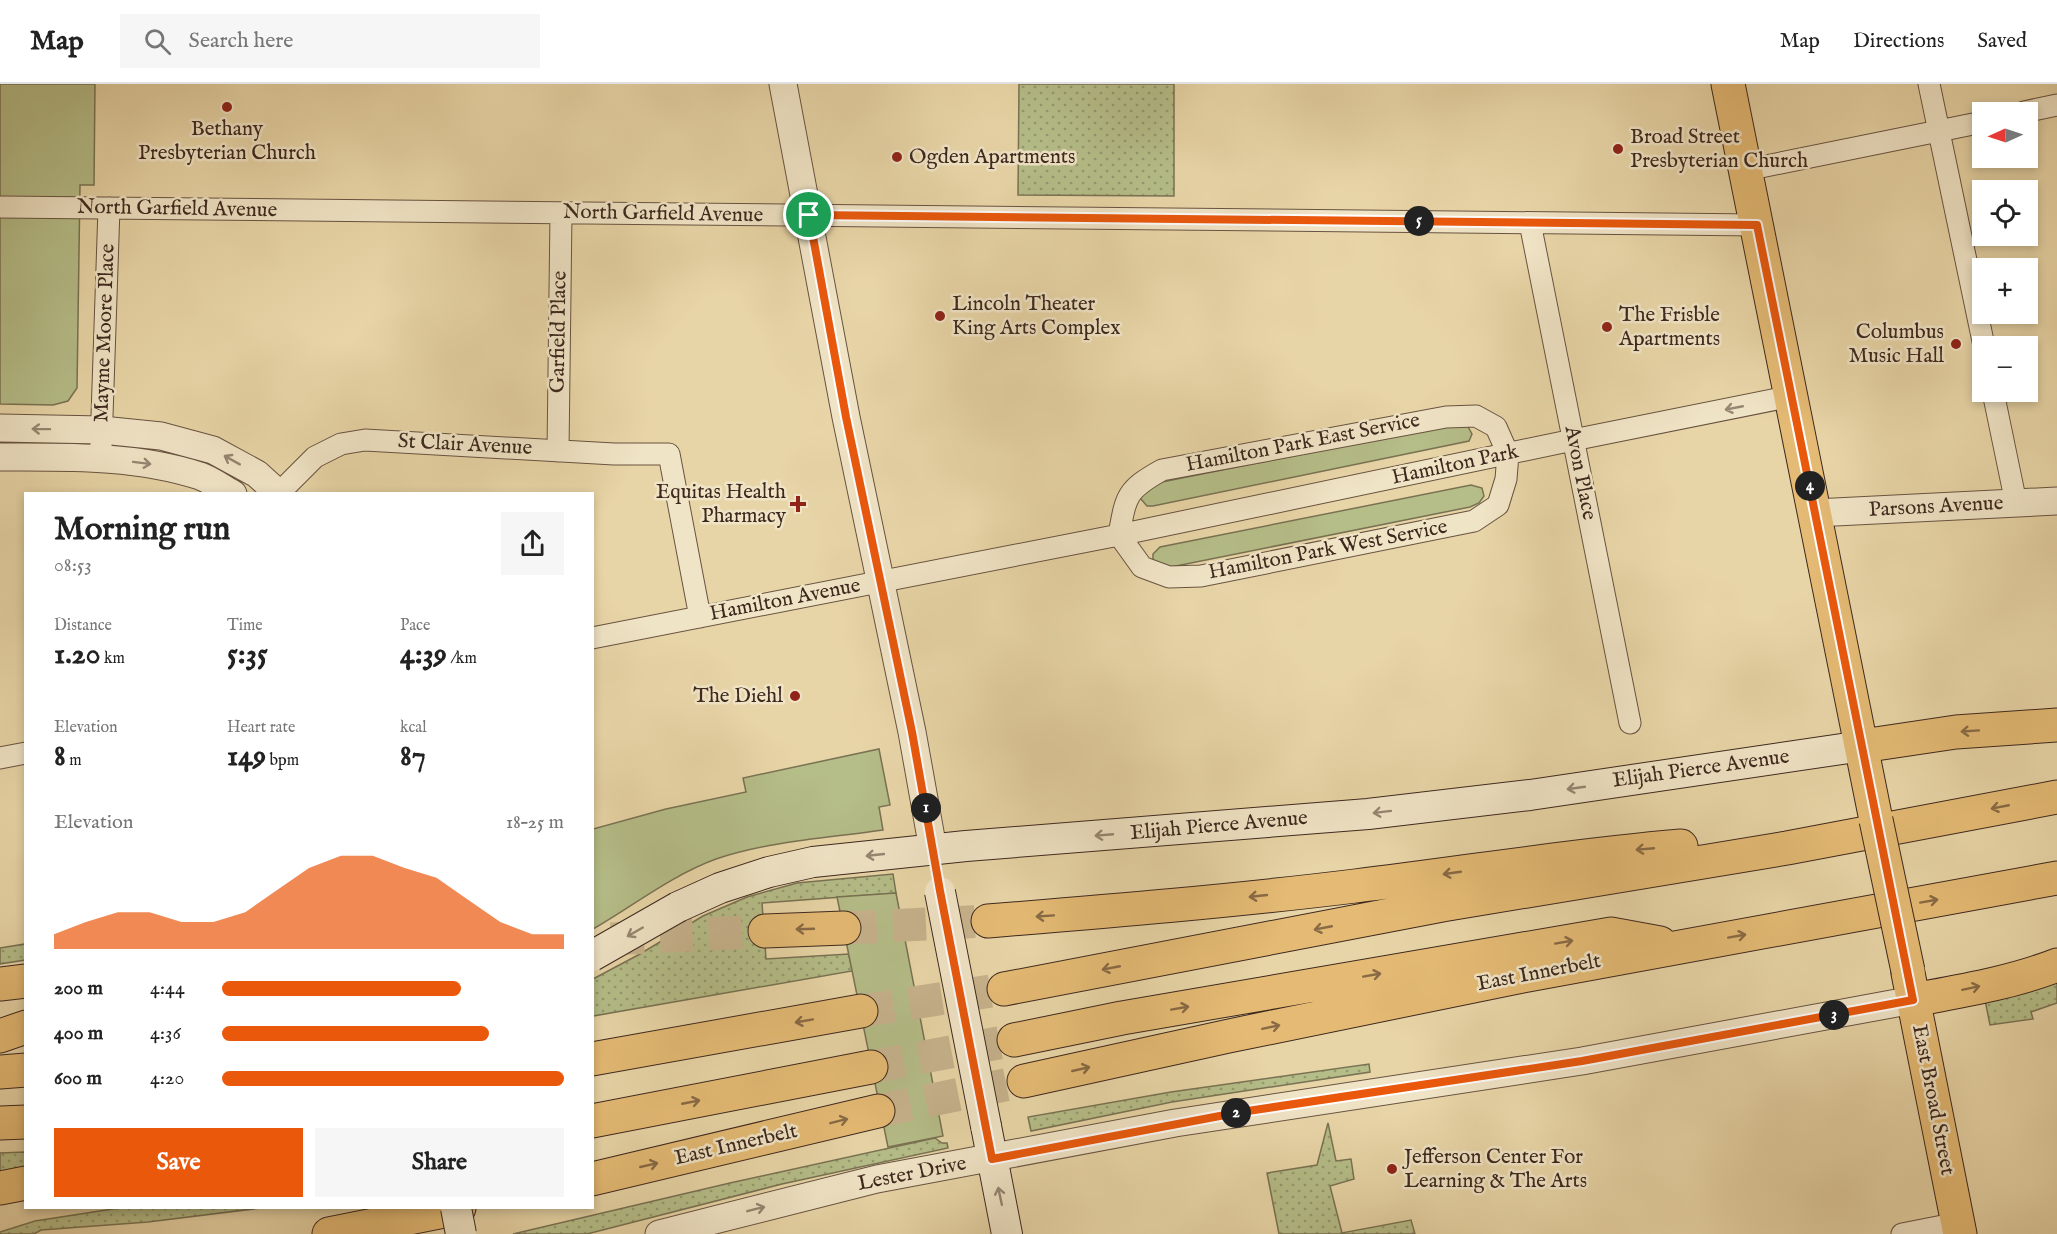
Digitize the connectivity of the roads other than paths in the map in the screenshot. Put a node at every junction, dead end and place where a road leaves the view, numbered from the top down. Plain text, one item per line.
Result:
1 (783, 84) edge
2 (1728, 84) edge
3 (1929, 84) edge
4 (2057, 105) edge
5 (2038, 109) edge
6 (1972, 124) edge
7 (1939, 132) junction
8 (1746, 170) junction
9 (0, 207) edge
10 (109, 208) junction
11 (561, 213) junction
12 (809, 215) junction
13 (1530, 223) junction
14 (1757, 225) junction
15 (1982, 336) edge
16 (1792, 396) junction
17 (1995, 402) edge
18 (0, 428) edge
19 (102, 430) junction
20 (1573, 440) junction
21 (558, 451) junction
22 (1508, 454) junction
23 (0, 457) edge
24 (100, 458) junction
25 (229, 492) edge
26 (278, 492) edge
27 (280, 492) edge
28 (2057, 501) edge
29 (2016, 503) junction
30 (1815, 513) junction
31 (1119, 535) junction
32 (880, 581) junction
33 (700, 617) junction
34 (594, 638) edge
35 (1630, 723) dead end
36 (2057, 725) edge
37 (24, 753) edge
38 (0, 758) edge
39 (1865, 758) junction
40 (2057, 797) edge
41 (1787, 848) junction
42 (933, 849) junction
43 (2057, 878) edge
44 (988, 921) tunnel mouth
45 (844, 928) tunnel mouth
46 (765, 931) tunnel mouth
47 (1679, 947) junction
48 (594, 955) edge
49 (2057, 965) edge
50 (24, 981) edge
51 (0, 984) edge
52 (1910, 986) junction
53 (1004, 989) tunnel mouth
54 (861, 1011) tunnel mouth
55 (24, 1028) edge
56 (0, 1036) edge
57 (1014, 1040) tunnel mouth
58 (594, 1059) edge
59 (872, 1067) tunnel mouth
60 (24, 1070) edge
61 (0, 1072) edge
62 (1024, 1081) tunnel mouth
63 (878, 1111) tunnel mouth
64 (594, 1121) edge
65 (24, 1122) edge
66 (0, 1123) edge
67 (992, 1159) junction
68 (594, 1179) edge
69 (24, 1183) edge
70 (0, 1188) edge
71 (24, 1206) edge
72 (452, 1209) edge
73 (457, 1209) edge
74 (0, 1210) edge
75 (1959, 1228) edge
76 (329, 1234) edge
77 (461, 1234) edge
78 (658, 1234) edge
79 (1008, 1234) edge
80 (1902, 1234) edge

1 - 12 street
2 - 8 main road, East Broad Street
3 - 7 street
4 - 5 street
6 - 7 street
7 - 8 street
7 - 15 street
8 - 14 main road, East Broad Street
9 - 10 street, North Garfield Avenue
10 - 11 street, North Garfield Avenue
10 - 19 street, Mayme Moore Place
11 - 12 street, North Garfield Avenue
11 - 21 street, Garfield Place
12 - 13 street, North Garfield Avenue
12 - 32 street
13 - 14 street, North Garfield Avenue
13 - 20 street, Avon Place
14 - 16 main road, East Broad Street
16 -> 20 street, Hamilton Park
16 - 30 main road, East Broad Street
17 - 29 street
19 -> 18 street
19 - 24 street, Mayme Moore Place
26 -> 19 street
20 - 22 street, Hamilton Park
20 - 35 street, Avon Place
21 - 27 street, St Clair Avenue
21 - 33 street, St Clair Avenue
22 - 31 street, Hamilton Park
22 - 31 street, Hamilton Park East Service
22 - 31 street, Hamilton Park West Service
23 - 24 street
24 -> 25 street
28 - 29 street, Parsons Avenue
29 - 30 street, Parsons Avenue
30 - 39 main road, East Broad Street
31 - 32 street, Hamilton Avenue
32 - 33 street, Hamilton Avenue
32 - 42 street
33 - 34 street, Hamilton Avenue
36 -> 39 main road
37 - 38 street
39 -> 42 main road, Elijah Pierce Avenue
39 - 52 main road, East Broad Street, bridge
40 -> 41 main road
41 -> 44 main road
41 -> 53 main road
42 -> 48 main road, Elijah Pierce Avenue, bridge
42 - 67 main road, bridge
47 -> 43 main road, East Innerbelt
45 -> 46 main road
57 -> 47 main road
62 -> 47 main road, East Innerbelt
52 -> 49 main road
50 - 51 main road
52 - 67 street, Lester Drive
52 - 75 main road, East Broad Street
54 -> 58 main road
55 - 56 main road
64 -> 59 main road
60 - 61 main road
68 -> 63 main road, East Innerbelt
65 - 66 main road
78 -> 67 street, Lester Drive
79 -> 67 main road
69 - 70 main road
71 - 74 main road
72 - 76 main road
73 - 77 main road, bridge
75 - 80 street

